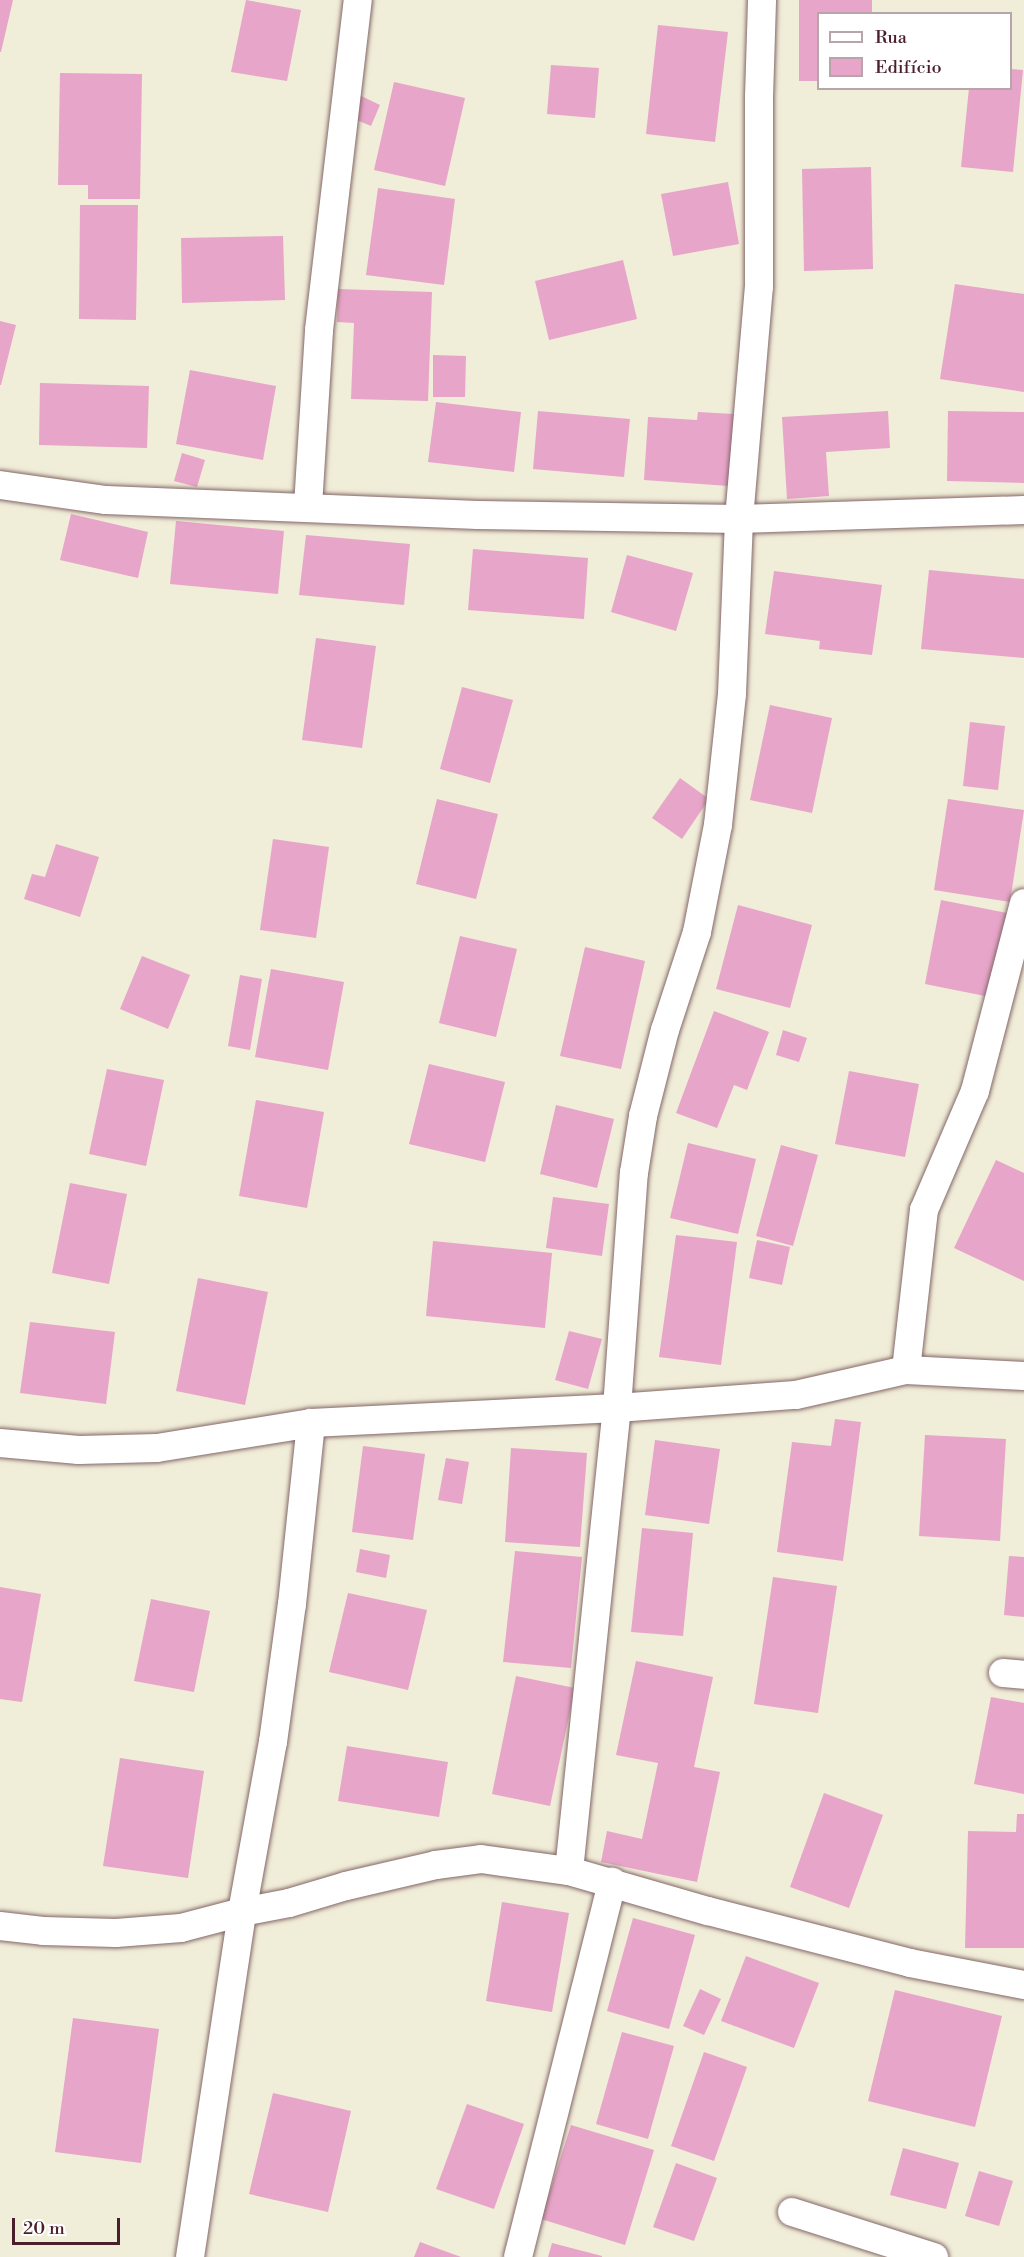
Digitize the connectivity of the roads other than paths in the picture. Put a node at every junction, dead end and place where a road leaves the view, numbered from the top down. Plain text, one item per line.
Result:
1 (358, 0) edge
2 (762, 0) edge
3 (0, 485) edge
4 (308, 507) junction
5 (1024, 510) edge
6 (739, 519) junction
7 (1024, 903) edge
8 (906, 1370) junction
9 (1024, 1376) edge
10 (617, 1408) junction
11 (311, 1423) junction
12 (0, 1443) edge
13 (569, 1871) junction
14 (612, 1882) junction
15 (242, 1912) junction
16 (0, 1926) edge
17 (1024, 1985) edge
18 (792, 2212) dead end
19 (190, 2257) edge
20 (518, 2257) edge
21 (934, 2257) edge

1 - 4 street
2 - 6 street
3 - 4 street
4 - 6 street
5 - 6 street
6 - 10 street
7 - 8 street
8 - 9 street
8 - 10 street
10 - 11 street
10 - 13 street
11 - 12 street
11 - 15 street
13 - 14 street
13 - 15 street
14 - 17 street
14 - 20 street
15 - 16 street
15 - 19 street
18 - 21 street

